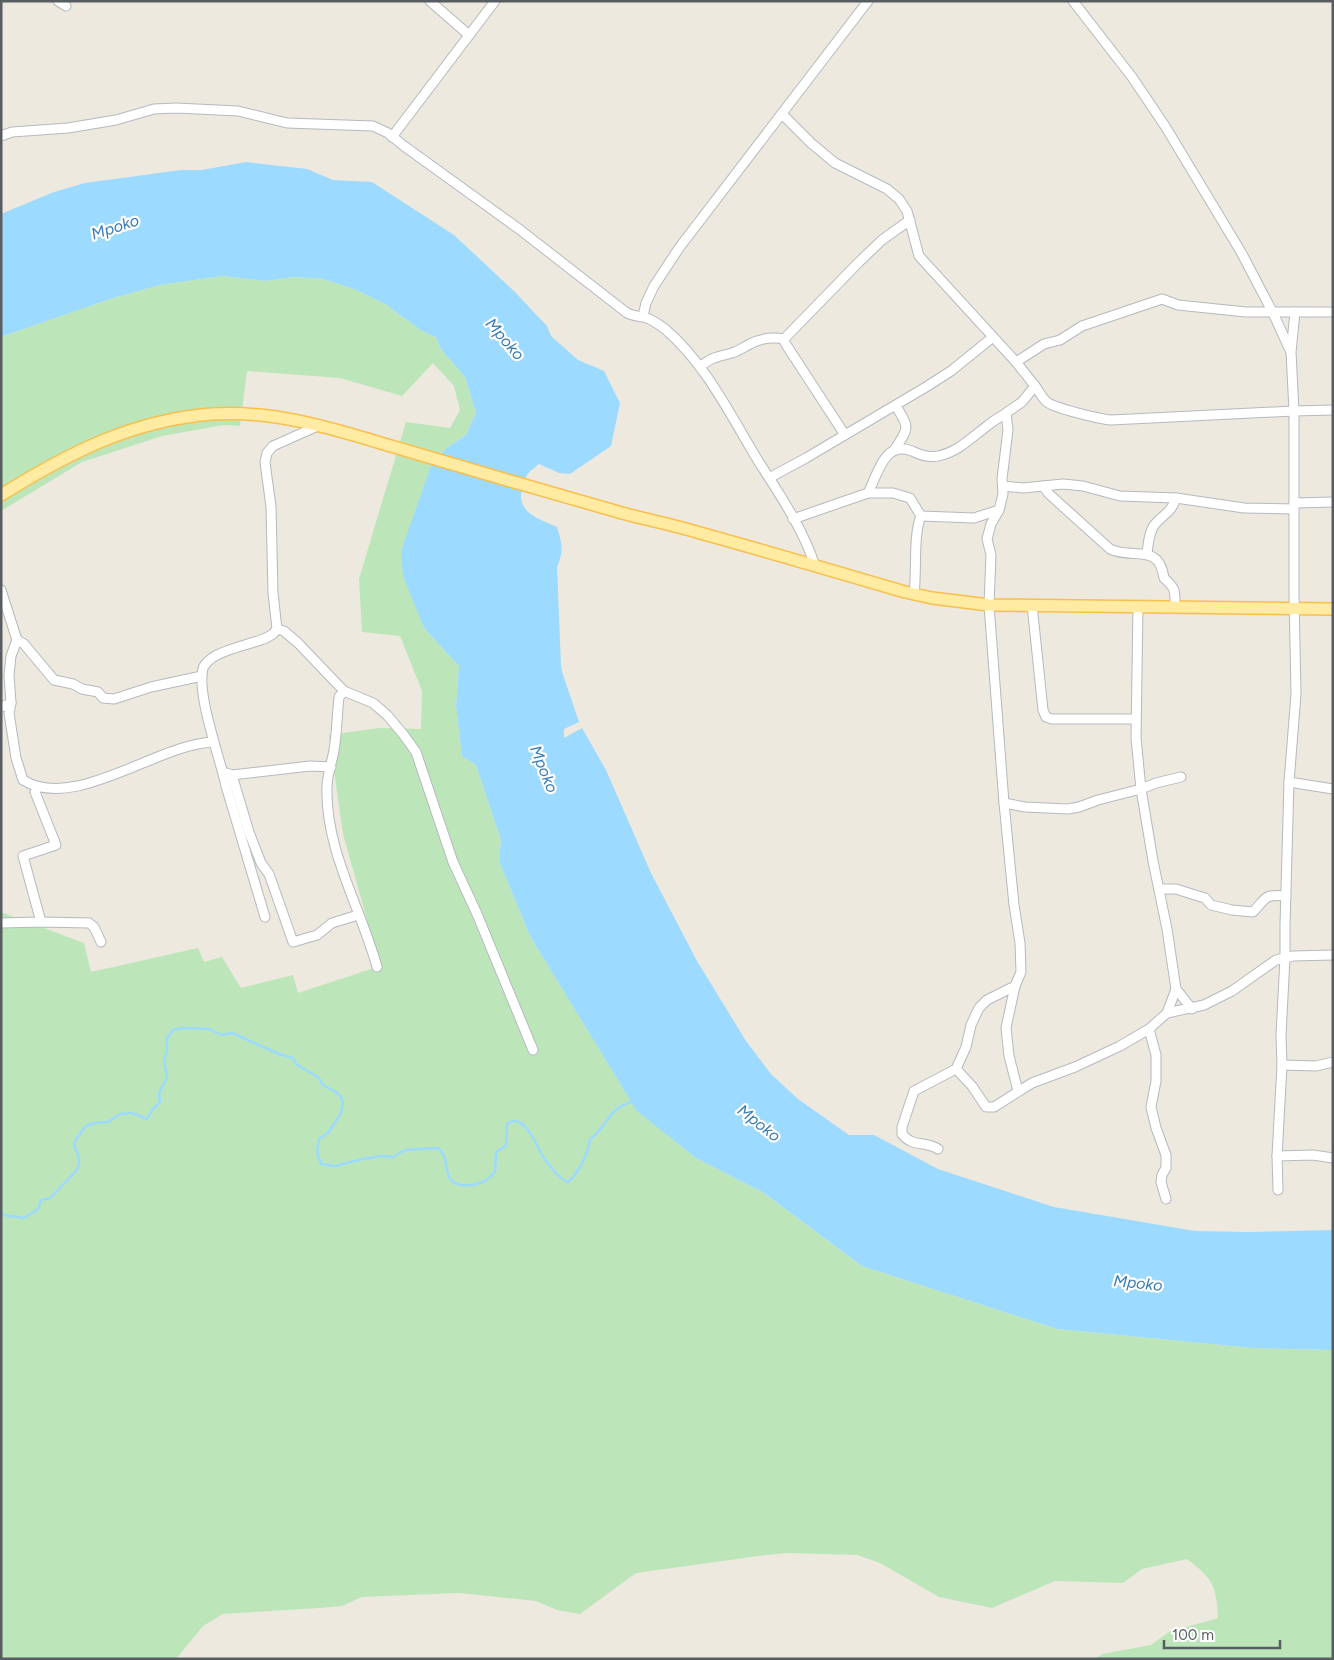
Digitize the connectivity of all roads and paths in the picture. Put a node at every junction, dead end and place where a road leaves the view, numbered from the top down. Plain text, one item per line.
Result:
1 (58, 1) edge
2 (430, 1) edge
3 (495, 1) edge
4 (868, 1) edge
5 (1073, 1) edge
6 (66, 6) dead end
7 (469, 35) junction
8 (783, 114) junction
9 (1, 136) edge
10 (392, 137) junction
11 (910, 220) junction
12 (1295, 312) junction
13 (1333, 312) edge
14 (1273, 313) junction
15 (643, 316) junction
16 (993, 337) junction
17 (784, 339) junction
18 (1290, 352) junction
19 (1016, 362) junction
20 (700, 367) junction
21 (1035, 386) junction
22 (896, 406) junction
23 (1333, 410) edge
24 (1294, 411) junction
25 (1006, 413) junction
26 (320, 425) junction
27 (845, 435) junction
28 (896, 449) junction
29 (769, 478) junction
30 (1004, 486) junction
31 (1044, 486) junction
32 (868, 493) junction
33 (1, 495) edge
34 (1176, 498) junction
35 (1333, 502) edge
36 (1294, 506) junction
37 (999, 510) junction
38 (921, 516) junction
39 (794, 520) junction
40 (1146, 554) junction
41 (815, 566) junction
42 (1, 590) edge
43 (914, 594) junction
44 (989, 605) junction
45 (1032, 605) junction
46 (1138, 606) junction
47 (1175, 606) junction
48 (1295, 608) junction
49 (1333, 609) edge
50 (277, 629) junction
51 (17, 640) junction
52 (202, 676) junction
53 (344, 692) junction
54 (11, 703) junction
55 (1, 707) edge
56 (1136, 720) junction
57 (213, 742) junction
58 (330, 767) junction
59 (223, 770) junction
60 (232, 775) junction
61 (1181, 777) dead end
62 (1290, 782) junction
63 (38, 787) junction
64 (1141, 789) junction
65 (1333, 790) edge
66 (1004, 803) junction
67 (1159, 889) junction
68 (1286, 896) junction
69 (358, 915) junction
70 (265, 917) dead end
71 (41, 922) junction
72 (1, 923) edge
73 (101, 942) dead end
74 (1333, 955) edge
75 (1285, 958) junction
76 (377, 967) dead end
77 (1014, 986) junction
78 (1176, 989) junction
79 (1192, 1008) junction
80 (1167, 1013) junction
81 (1149, 1029) junction
82 (533, 1050) dead end
83 (1333, 1062) edge
84 (1282, 1065) junction
85 (956, 1069) junction
86 (1018, 1091) junction
87 (938, 1149) dead end
88 (1277, 1156) junction
89 (1333, 1158) edge
90 (1278, 1190) dead end
91 (1166, 1199) dead end

1 - 6 street
2 - 7 street
3 - 7 street
4 - 8 street
5 - 14 street
7 - 10 street
8 - 11 street
8 - 15 street
9 - 10 street
10 - 15 street
11 - 16 street
11 - 17 street
12 - 13 street
12 - 14 street
12 - 18 street
14 - 18 street
14 - 19 street
15 - 20 street
16 - 19 street
16 - 22 street
17 - 20 street
17 - 27 street
18 - 24 street
19 - 21 street
20 - 29 street
21 - 24 street
21 - 25 street
22 - 27 street
22 - 28 street
23 - 24 street
24 - 36 street
25 - 28 street
25 - 30 street
26 - 33 main road
26 - 41 main road
26 - 50 street
27 - 29 street
28 - 32 street
29 - 39 street
30 - 31 street
30 - 37 street
31 - 34 street
31 - 40 street
32 - 38 street
32 - 39 street
34 - 36 street
34 - 40 street
35 - 36 street
36 - 48 street
37 - 38 street
37 - 44 street
38 - 43 street
39 - 41 street
40 - 47 street
41 - 43 main road
42 - 51 street
43 - 44 main road
44 - 45 main road
44 - 66 street
45 - 46 main road
45 - 56 street
46 - 47 main road
46 - 56 street
47 - 48 main road
48 - 49 main road
48 - 62 street
50 - 52 street
50 - 53 street
51 - 52 street
51 - 54 street
52 - 57 street
53 - 58 street
53 - 82 street
54 - 55 street
54 - 63 street
56 - 64 street
57 - 59 street
57 - 63 street
58 - 60 street
58 - 69 street
59 - 60 street
59 - 70 street
60 - 69 street
61 - 64 street
62 - 65 street
62 - 68 street
63 - 71 street
64 - 66 street
64 - 67 street
66 - 77 street
67 - 68 street
67 - 78 street
68 - 75 street
69 - 76 street
71 - 72 street
71 - 73 street
74 - 75 street
75 - 79 street
75 - 84 street
77 - 85 street
77 - 86 street
78 - 79 street
78 - 80 street
79 - 80 street
80 - 81 street
81 - 86 street
81 - 91 street
83 - 84 street
84 - 88 street
85 - 86 street
85 - 87 street
88 - 89 street
88 - 90 street

